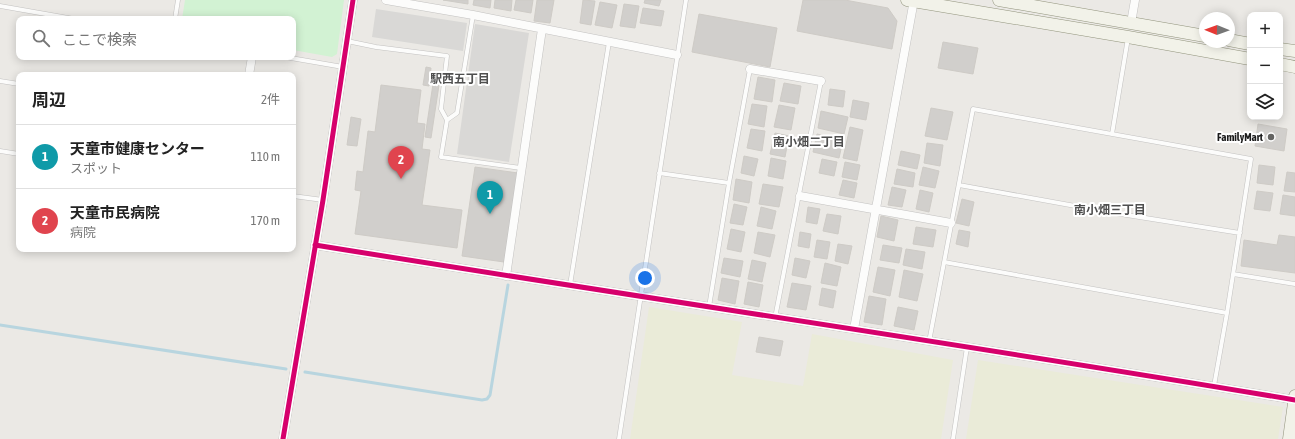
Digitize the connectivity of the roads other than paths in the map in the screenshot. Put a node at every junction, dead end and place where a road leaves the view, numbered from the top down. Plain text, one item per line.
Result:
1 (178, 0) edge
2 (353, 0) edge
3 (386, 0) edge
4 (686, 0) edge
5 (912, 0) edge
6 (999, 0) edge
7 (1135, 0) edge
8 (0, 6) edge
9 (473, 15) junction
10 (57, 16) edge
11 (175, 16) edge
12 (1131, 23) junction
13 (542, 29) junction
14 (1199, 35) edge
15 (1128, 36) junction
16 (347, 41) junction
17 (1235, 41) edge
18 (610, 42) junction
19 (1247, 43) edge
20 (1283, 49) edge
21 (1295, 51) edge
22 (677, 55) junction
23 (1247, 58) edge
24 (296, 59) edge
25 (252, 60) edge
26 (1283, 65) edge
27 (344, 67) junction
28 (1295, 67) edge
29 (750, 69) joint
30 (250, 72) edge
31 (0, 81) edge
32 (821, 82) joint
33 (16, 84) edge
34 (447, 120) junction
35 (1112, 134) junction
36 (0, 151) edge
37 (16, 154) edge
38 (522, 168) junction
39 (659, 173) junction
40 (729, 183) junction
41 (959, 185) junction
42 (296, 196) edge
43 (800, 196) junction
44 (322, 200) junction
45 (876, 210) junction
46 (951, 223) junction
47 (1240, 233) junction
48 (315, 245) junction
49 (944, 262) junction
50 (1233, 274) junction
51 (506, 276) junction
52 (1295, 284) edge
53 (570, 285) junction
54 (640, 297) junction
55 (709, 307) junction
56 (1227, 313) junction
57 (775, 318) junction
58 (854, 329) junction
59 (929, 342) junction
60 (967, 348) junction
61 (1214, 386) junction
62 (1295, 398) edge
63 (283, 439) edge
64 (619, 439) edge
65 (953, 439) edge
66 (1289, 439) edge

1 - 11 lane
2 - 16 street
3 - 9 street
4 - 22 lane
5 - 15 street
5 - 45 street
6 - 12 street
7 - 12 street
8 - 10 lane
9 - 13 street
9 - 34 lane
12 - 14 street
13 - 18 street
13 - 38 street
15 - 23 street
15 - 35 lane
16 - 27 street
16 - 34 lane
17 - 19 street
18 - 22 street
18 - 53 lane
20 - 21 street
22 - 39 lane
24 - 27 lane
25 - 30 street
26 - 28 street
27 - 44 street
29 - 32 street
29 - 40 lane
31 - 33 lane
32 - 43 lane
34 - 38 lane
35 - 41 lane
35 - 47 lane
36 - 37 lane
38 - 51 street
39 - 40 lane
39 - 54 lane
40 - 55 lane
41 - 46 lane
41 - 47 lane
42 - 44 lane
43 - 45 street
43 - 57 lane
44 - 48 street
45 - 46 street
45 - 58 street
46 - 49 lane
47 - 50 lane
48 - 51 street
48 - 63 street
49 - 56 lane
49 - 59 lane
50 - 52 lane
50 - 56 lane
51 - 53 street
53 - 54 street
54 - 55 street
54 - 64 lane
55 - 57 street
56 - 61 lane
57 - 58 street
58 - 59 street
59 - 60 street
60 - 61 street
60 - 65 lane
61 - 62 street
62 - 66 street

